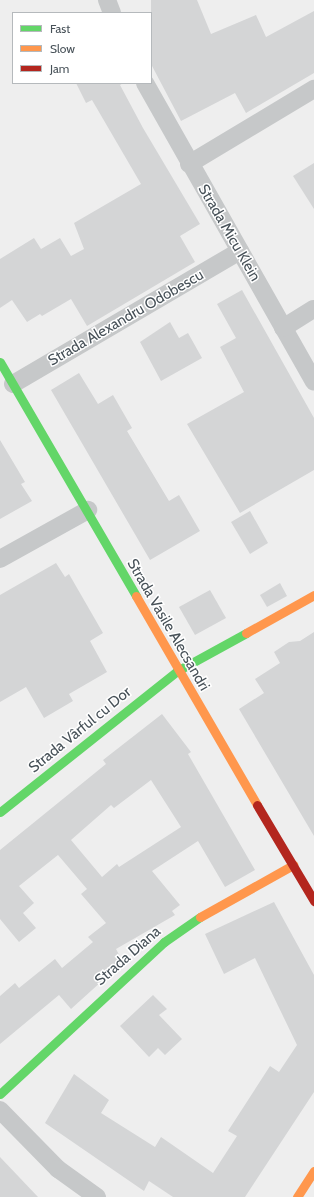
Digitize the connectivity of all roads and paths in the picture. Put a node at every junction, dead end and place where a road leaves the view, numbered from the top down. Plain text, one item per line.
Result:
1 (107, 0) edge
2 (112, 12) edge
3 (146, 84) edge
4 (314, 89) edge
5 (189, 164) junction
6 (240, 252) junction
7 (314, 309) edge
8 (283, 328) junction
9 (0, 362) edge
10 (314, 382) edge
11 (13, 384) junction
12 (88, 510) junction
13 (0, 559) edge
14 (314, 595) edge
15 (177, 671) junction
16 (0, 812) edge
17 (293, 865) junction
18 (314, 901) edge
19 (0, 1094) edge
20 (0, 1110) edge
21 (314, 1171) edge
22 (97, 1197) edge
23 (297, 1197) edge

1 - 2 street
3 - 5 street, Strada Micu Klein
4 - 5 street
5 - 6 street, Strada Micu Klein
6 - 8 street, Strada Micu Klein
6 - 11 street, Strada Alexandru Odobescu
7 - 8 street
8 - 10 street, Strada Micu Klein
9 - 11 street, Strada Vasile Alecsandri
11 - 12 street, Strada Vasile Alecsandri
12 - 13 street
12 - 15 street, Strada Vasile Alecsandri
14 - 15 street, Strada Vârful cu Dor
15 - 16 street, Strada Vârful cu Dor
15 - 17 street, Strada Vasile Alecsandri
17 - 18 street, Strada Vasile Alecsandri
17 - 19 street, Strada Diana
20 - 22 street
21 - 23 street

